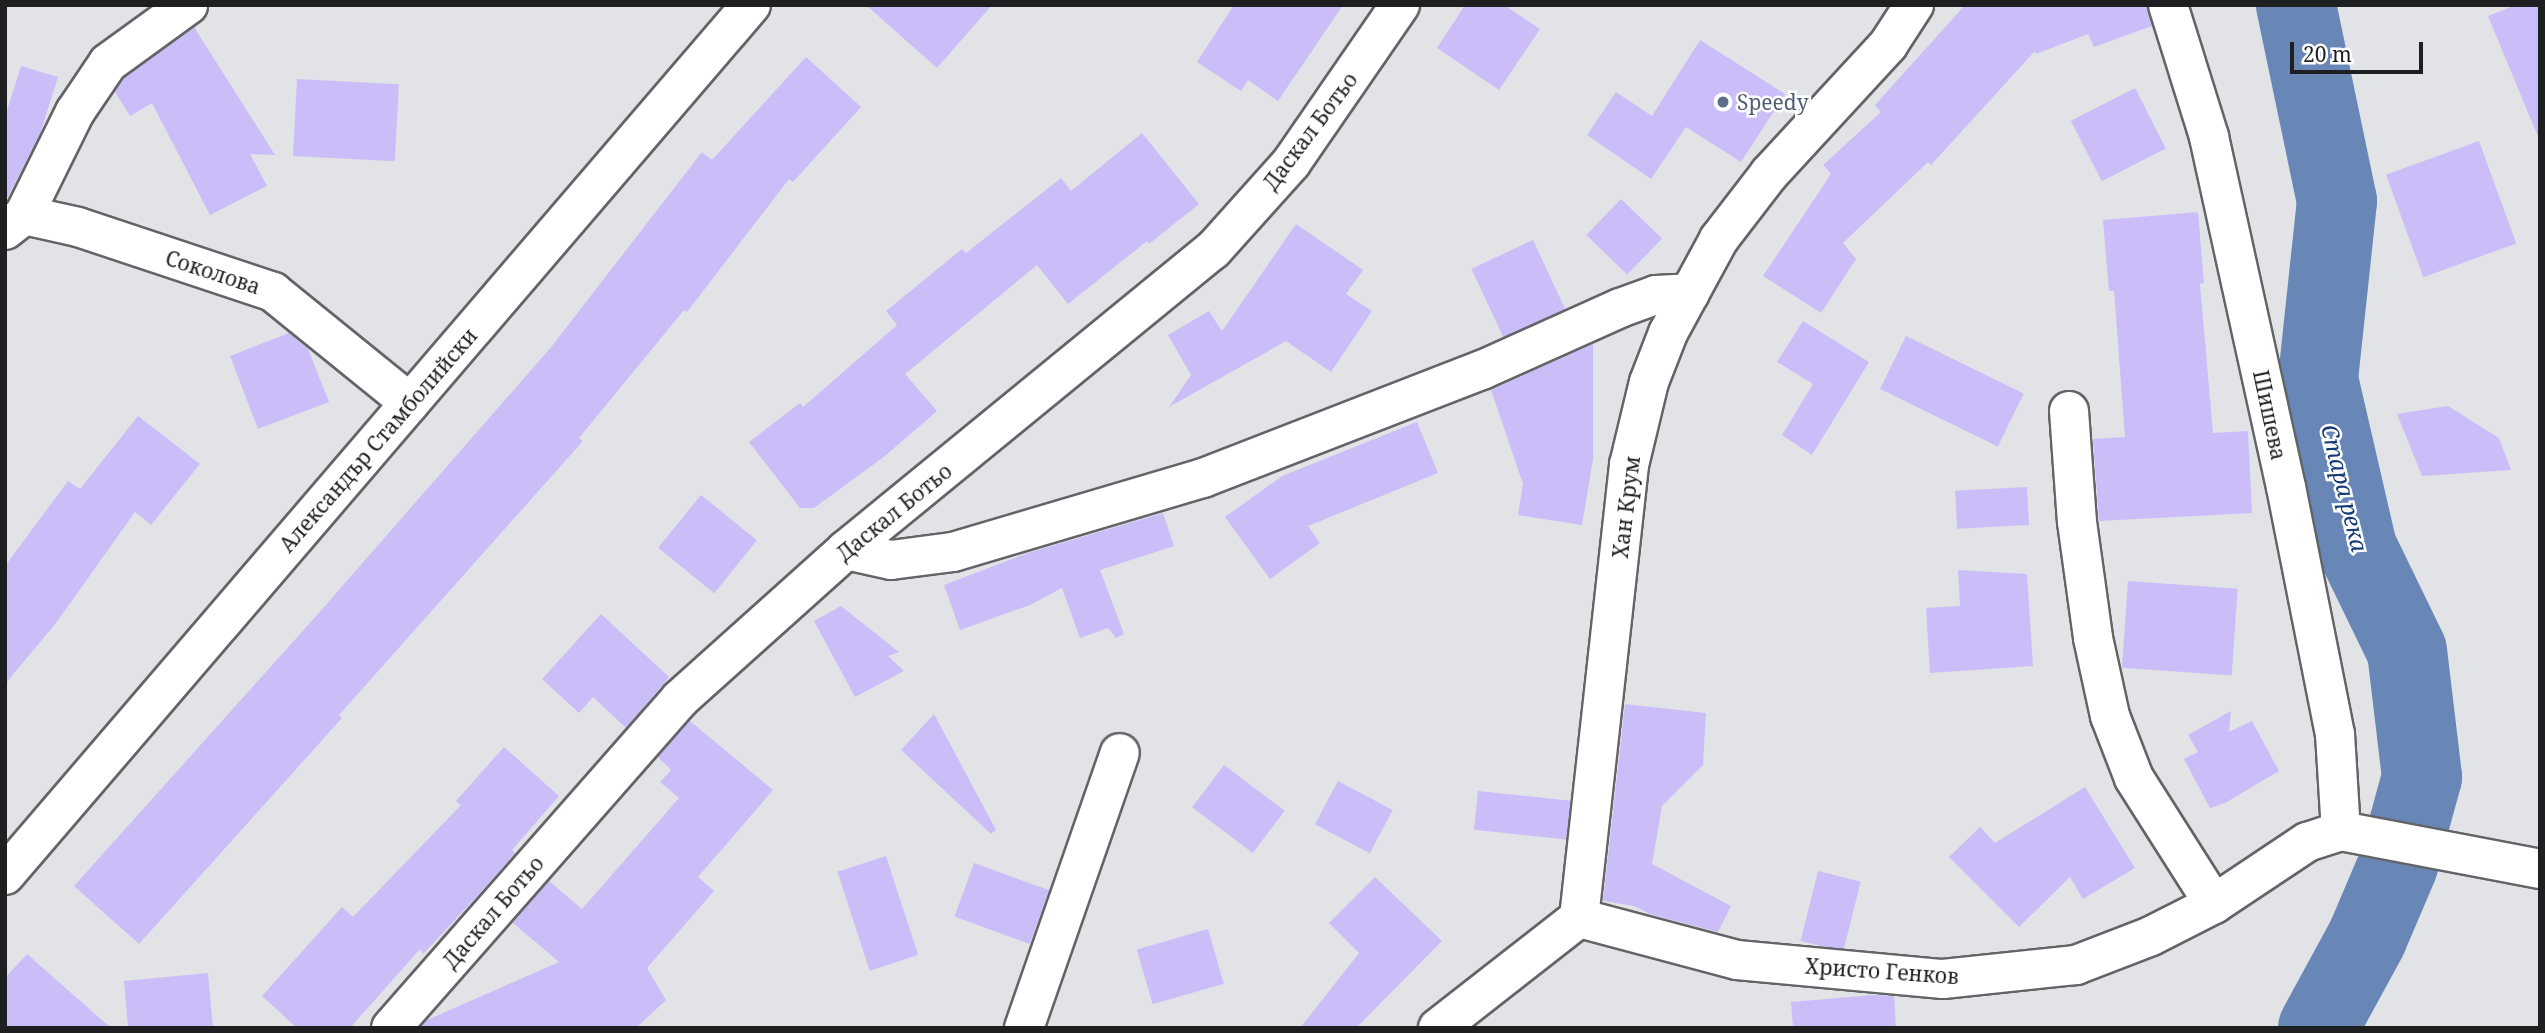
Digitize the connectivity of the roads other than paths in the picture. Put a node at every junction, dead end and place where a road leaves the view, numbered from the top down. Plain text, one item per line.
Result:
1 (188, 5) edge
2 (751, 5) edge
3 (1400, 5) edge
4 (1914, 5) edge
5 (2168, 5) edge
6 (14, 223) edge
7 (1690, 293) junction
8 (410, 403) junction
9 (2069, 411) dead end
10 (846, 550) junction
11 (1120, 753) dead end
12 (2354, 833) junction
13 (2540, 869) edge
14 (5, 875) edge
15 (2214, 904) junction
16 (1579, 918) junction
17 (391, 1028) edge
18 (1024, 1028) edge
19 (1438, 1028) edge

1 - 6 street
2 - 8 street, Александър Стамболийски
3 - 10 street, Даскал Ботьо
4 - 7 street, Хан Крум
5 - 12 street, Шишева
6 - 8 street, Соколова
7 - 10 street
7 - 16 street, Хан Крум
8 - 14 street, Александър Стамболийски
9 - 15 street
10 - 17 street, Даскал Ботьо
11 - 18 street
12 - 13 street
12 - 15 street, Христо Генков
15 - 16 street, Христо Генков
16 - 19 street

